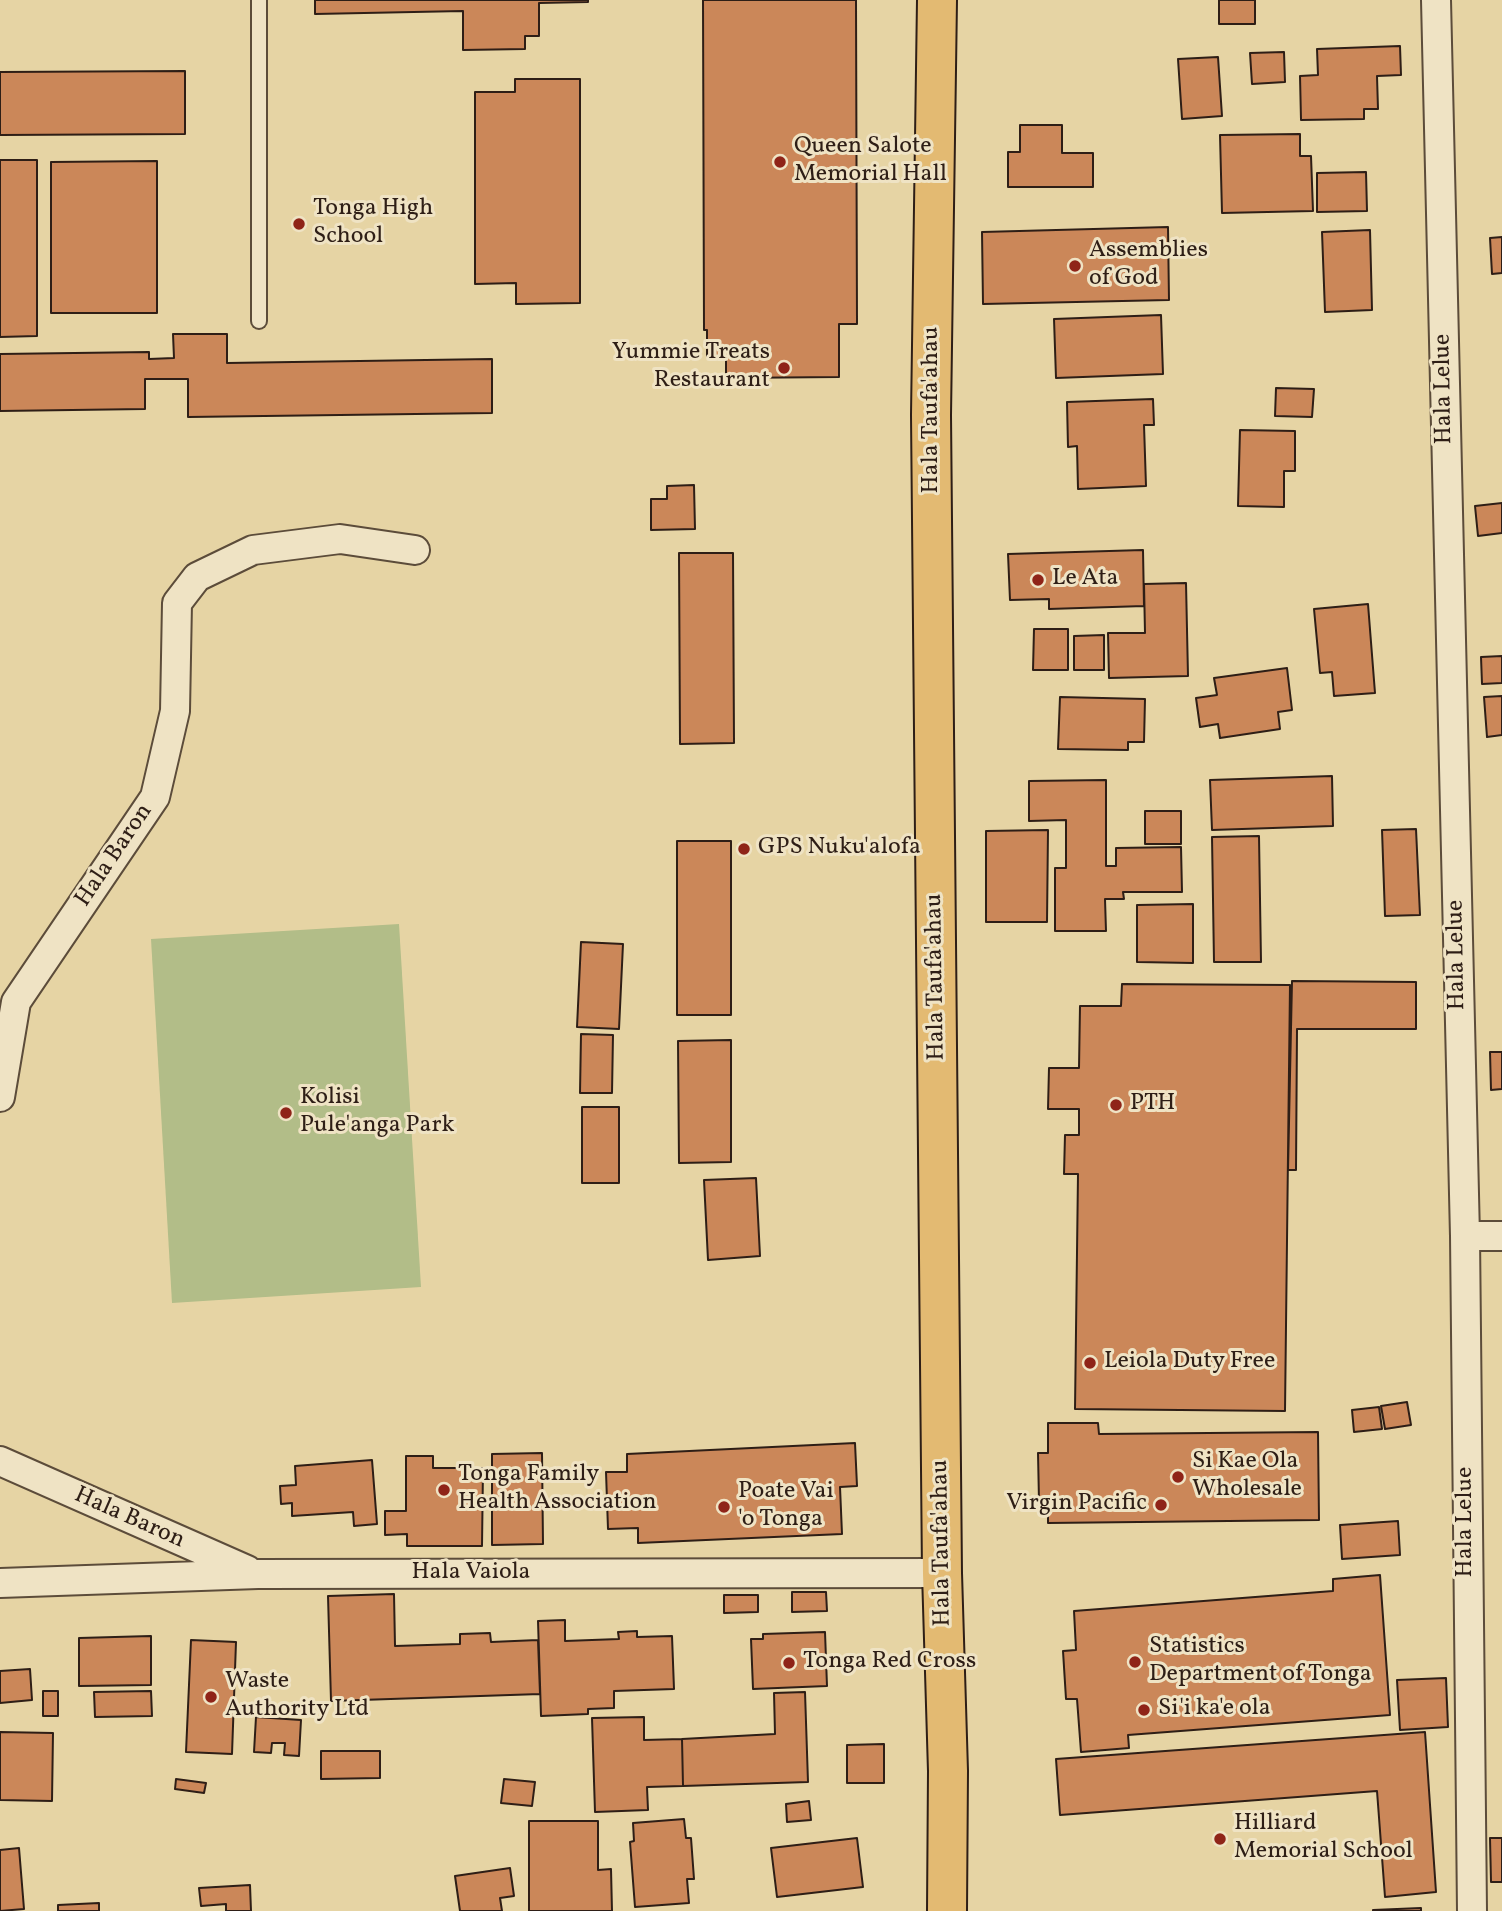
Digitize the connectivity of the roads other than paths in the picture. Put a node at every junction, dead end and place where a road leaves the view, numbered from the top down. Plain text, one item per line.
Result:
1 (259, 0) edge
2 (937, 0) edge
3 (1436, 0) edge
4 (259, 321) dead end
5 (415, 550) dead end
6 (0, 1097) edge
7 (1465, 1236) junction
8 (1502, 1236) edge
9 (0, 1461) edge
10 (942, 1573) junction
11 (258, 1574) junction
12 (0, 1583) edge
13 (947, 1911) edge
14 (1472, 1911) edge

1 - 4 lane
2 - 10 main road, Hala Taufa'ahau
3 - 7 street, Hala Lelue
5 - 6 street, Hala Baron
7 - 8 street
7 - 14 street, Hala Lelue
9 - 11 street, Hala Baron
10 - 11 street, Hala Vaiola
10 - 13 main road, Hala Taufa'ahau
11 - 12 street, Hala Vaiola

